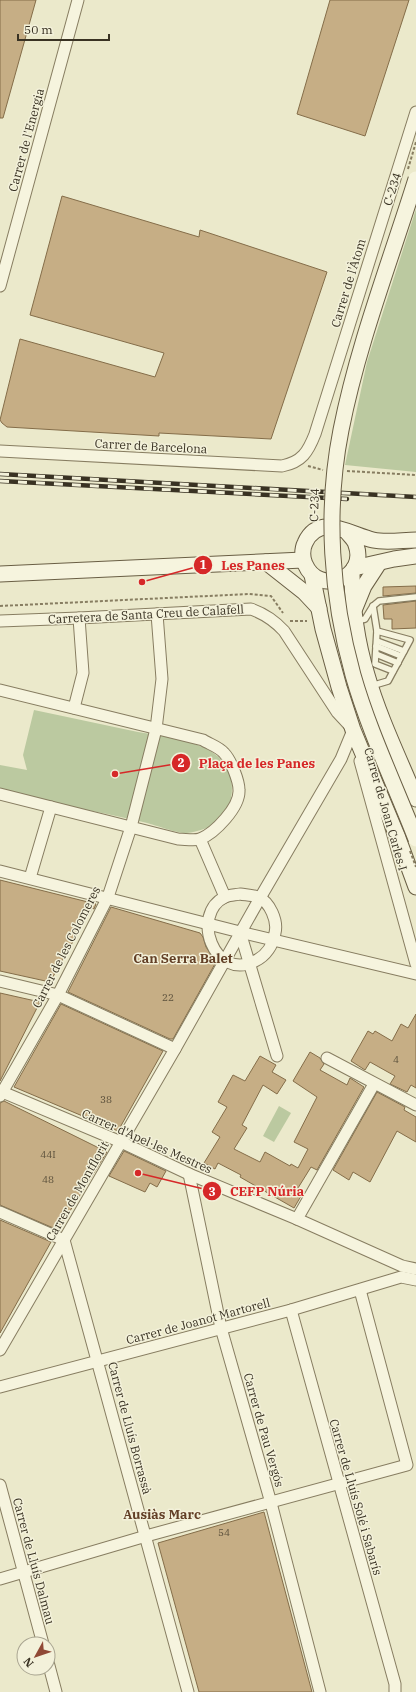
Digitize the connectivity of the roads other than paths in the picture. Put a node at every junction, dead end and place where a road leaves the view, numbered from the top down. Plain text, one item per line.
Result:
1 (78, 0) edge
2 (416, 112) edge
3 (411, 175) edge
4 (0, 286) edge
5 (0, 451) edge
6 (299, 459) joint
7 (348, 532) junction
8 (416, 540) edge
9 (416, 556) edge
10 (303, 560) junction
11 (266, 562) junction
12 (378, 563) junction
13 (353, 570) junction
14 (0, 574) edge
15 (312, 575) junction
16 (416, 598) edge
17 (373, 606) junction
18 (319, 608) junction
19 (158, 614) junction
20 (356, 615) junction
21 (79, 618) junction
22 (0, 621) edge
23 (377, 630) junction
24 (377, 643) junction
25 (376, 654) junction
26 (403, 654) junction
27 (398, 663) junction
28 (393, 671) junction
29 (369, 680) junction
30 (317, 682) junction
31 (339, 687) junction
32 (0, 690) edge
33 (74, 708) junction
34 (156, 729) junction
35 (353, 730) junction
36 (0, 794) edge
37 (416, 799) edge
38 (51, 807) junction
39 (131, 827) junction
40 (200, 839) junction
41 (412, 843) edge
42 (0, 870) edge
43 (30, 878) junction
44 (416, 887) edge
45 (108, 897) junction
46 (225, 897) junction
47 (260, 898) junction
48 (208, 923) junction
49 (240, 932) junction
50 (274, 940) junction
51 (224, 961) junction
52 (250, 964) junction
53 (416, 964) edge
54 (416, 974) edge
55 (0, 981) edge
56 (58, 995) junction
57 (175, 1049) junction
58 (277, 1056) dead end
59 (327, 1058) dead end
60 (374, 1084) junction
61 (1, 1093) edge
62 (416, 1105) edge
63 (121, 1142) junction
64 (189, 1174) junction
65 (0, 1212) edge
66 (297, 1220) junction
67 (64, 1240) junction
68 (416, 1269) edge
69 (402, 1272) junction
70 (416, 1280) edge
71 (360, 1290) junction
72 (291, 1310) junction
73 (221, 1328) junction
74 (0, 1350) edge
75 (98, 1360) junction
76 (0, 1387) edge
77 (339, 1484) junction
78 (0, 1485) edge
79 (271, 1503) junction
80 (146, 1536) junction
81 (24, 1571) junction
82 (0, 1579) edge
83 (41, 1636) edge
84 (52, 1676) edge
85 (56, 1692) edge
86 (188, 1692) edge
87 (320, 1692) edge
88 (395, 1692) edge

1 - 4 street, Carrer de l'Energia
2 - 6 street, Carrer de l'Àtom
3 - 41 street, C-234, bridge
5 - 6 street, Carrer de Barcelona
7 - 8 street
7 - 10 street
7 - 13 street
9 - 12 street
10 - 11 street
10 - 15 street
11 - 14 street
11 - 18 street
12 - 13 street
12 - 20 street
13 - 15 street
13 - 20 street
15 - 18 street
16 - 17 lane
17 - 20 lane
17 - 23 lane
18 - 31 street
19 - 21 street, Carretera de Santa Creu de Calafell
19 - 30 street, Carretera de Santa Creu de Calafell
19 - 34 street, Carrer de les Colomeres
20 - 29 street
21 - 22 street, Carretera de Santa Creu de Calafell
21 - 33 street
23 - 24 lane
23 - 26 lane
24 - 25 lane
24 - 26 lane
25 - 27 lane
25 - 28 lane
26 - 27 lane
27 - 28 lane
28 - 29 lane
29 - 31 street
29 - 37 street
30 - 31 street
30 - 35 street, Carretera de Santa Creu de Calafell
31 - 35 street
32 - 33 street
33 - 34 street
34 - 39 street, Carrer de les Colomeres
34 - 40 street
35 - 44 street
35 - 47 street
35 - 53 street, Carrer de Joan Carles I
36 - 38 street
38 - 39 street
38 - 43 street
39 - 40 street
39 - 45 street, Carrer de les Colomeres
40 - 46 street
42 - 43 street
43 - 45 street
45 - 48 street
45 - 56 street, Carrer de les Colomeres
46 - 47 street
46 - 48 street
47 - 49 street, Carrer de Montflorit
47 - 50 street
48 - 49 street
48 - 51 street
49 - 50 street
49 - 51 street, Carrer de Montflorit
49 - 52 street
50 - 52 street
50 - 54 street
51 - 52 street
51 - 57 street, Carrer de Montflorit
52 - 58 street
55 - 56 street
56 - 57 street
56 - 61 street, Carrer de les Colomeres
57 - 63 street, Carrer de Montflorit
59 - 60 street
60 - 62 street
60 - 66 street
61 - 63 street, Carrer d'Apel·les Mestres
63 - 64 street, Carrer d'Apel·les Mestres
63 - 67 street, Carrer de Montflorit
64 - 66 street, Carrer d'Apel·les Mestres
64 - 73 street, Carrer de Pau Vergós
65 - 67 street
66 - 69 street, Carrer d'Apel·les Mestres
67 - 74 street, Carrer de Montflorit
67 - 75 street, Carrer de Lluís Borrassà
68 - 69 street, Carrer d'Apel·les Mestres
69 - 70 street, Carrer de Joanot Martorell
69 - 71 street, Carrer de Joanot Martorell
71 - 72 street, Carrer de Joanot Martorell
71 - 77 street
72 - 73 street, Carrer de Joanot Martorell
72 - 77 street, Carrer de Lluís Solé i Sabarís
73 - 75 street, Carrer de Joanot Martorell
73 - 79 street, Carrer de Pau Vergós
75 - 76 street, Carrer de Joanot Martorell
75 - 80 street, Carrer de Lluís Borrassà
77 - 79 street
77 - 88 street, Carrer de Lluís Solé i Sabarís
78 - 81 street, Carrer de Lluís Dalmau
79 - 80 street
79 - 87 street, Carrer de Pau Vergós
80 - 81 street
80 - 86 street, Carrer de Lluís Borrassà
81 - 82 street
81 - 83 street, Carrer de Lluís Dalmau
84 - 85 street

